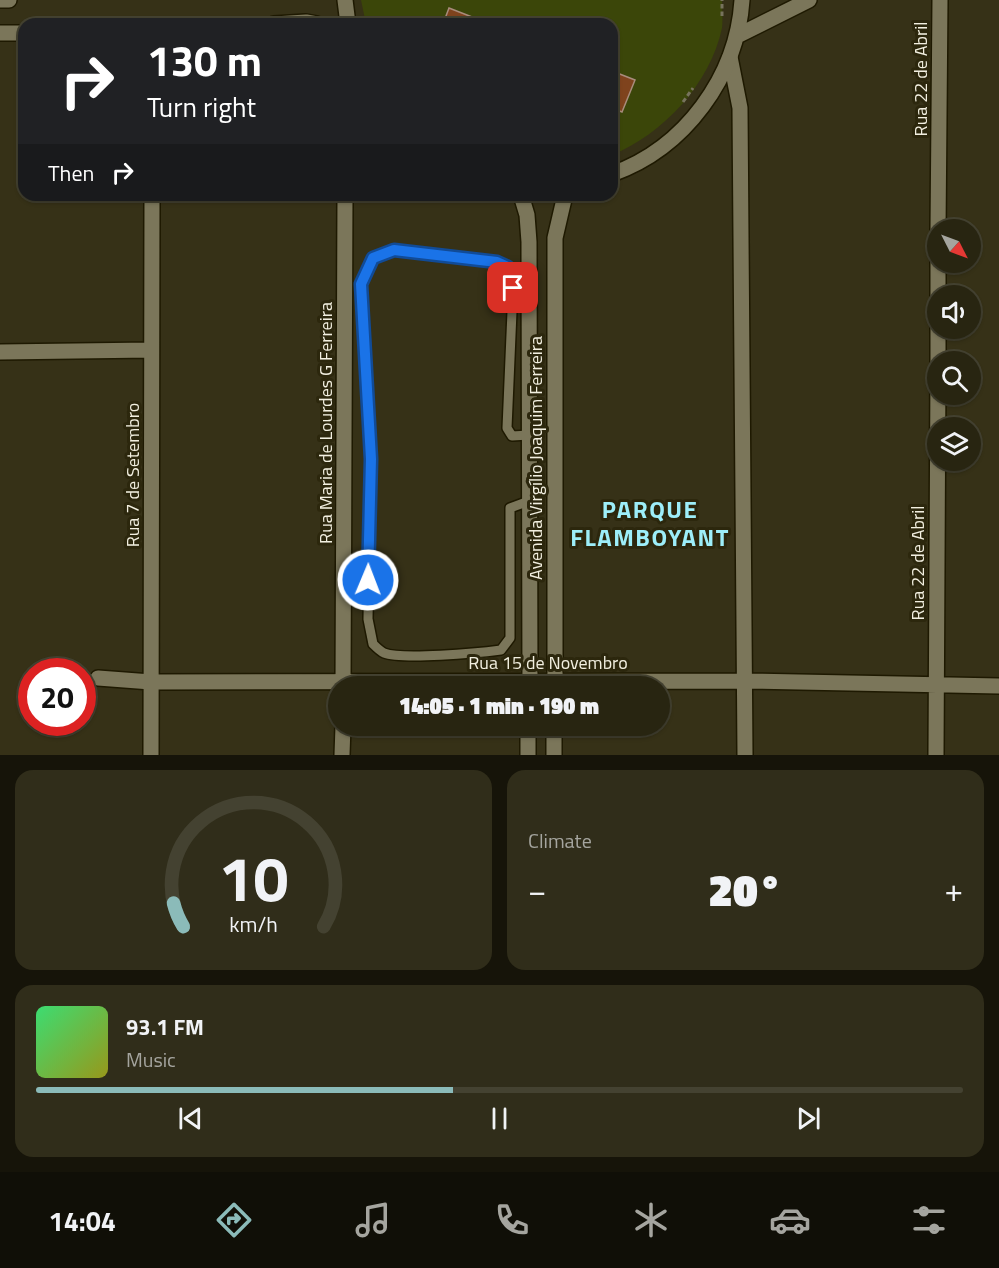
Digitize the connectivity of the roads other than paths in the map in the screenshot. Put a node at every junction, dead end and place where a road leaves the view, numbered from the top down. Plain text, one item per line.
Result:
1 (0, 0) edge
2 (9, 0) edge
3 (345, 0) edge
4 (742, 0) edge
5 (809, 0) edge
6 (940, 0) edge
7 (347, 18) edge
8 (0, 33) edge
9 (18, 33) edge
10 (737, 36) junction
11 (730, 57) junction
12 (618, 171) edge
13 (152, 201) edge
14 (345, 201) edge
15 (523, 201) edge
16 (564, 201) edge
17 (938, 219) edge
18 (151, 350) junction
19 (0, 352) edge
20 (938, 405) edge
21 (529, 435) junction
22 (529, 501) junction
23 (343, 676) edge
24 (530, 676) edge
25 (555, 676) edge
26 (98, 678) dead end
27 (746, 681) junction
28 (151, 682) junction
29 (670, 682) edge
30 (936, 683) junction
31 (328, 684) edge
32 (999, 686) edge
33 (343, 736) edge
34 (528, 736) edge
35 (554, 736) edge
36 (151, 755) edge
37 (342, 755) edge
38 (528, 755) edge
39 (554, 755) edge
40 (745, 755) edge
41 (936, 755) edge

1 - 2 street
3 - 7 street
4 - 10 street
5 - 10 street
6 - 17 street, Rua 22 de Abril
8 - 9 street
10 - 11 street
11 - 12 street
11 - 27 street
13 - 18 street, Rua 7 de Setembro
14 - 23 street, Rua Maria de Lourdes G Ferreira
15 - 21 street, Avenida Virgílio Joaquim Ferreira
16 - 25 street, Avenida Virgílio Joaquim Ferreira
18 - 19 street
18 - 28 street, Rua 7 de Setembro
20 - 30 street, Rua 22 de Abril
21 - 22 street, Avenida Virgílio Joaquim Ferreira
21 - 22 lane
22 - 24 street, Avenida Virgílio Joaquim Ferreira
26 - 28 street, Rua 15 de Novembro
27 - 29 street, Rua 15 de Novembro
27 - 30 street, Rua 15 de Novembro
27 - 40 street
28 - 31 street, Rua 15 de Novembro
28 - 36 street, Rua 7 de Setembro
30 - 32 street, Rua 15 de Novembro
30 - 41 street, Rua 22 de Abril
33 - 37 street
34 - 38 street
35 - 39 street

